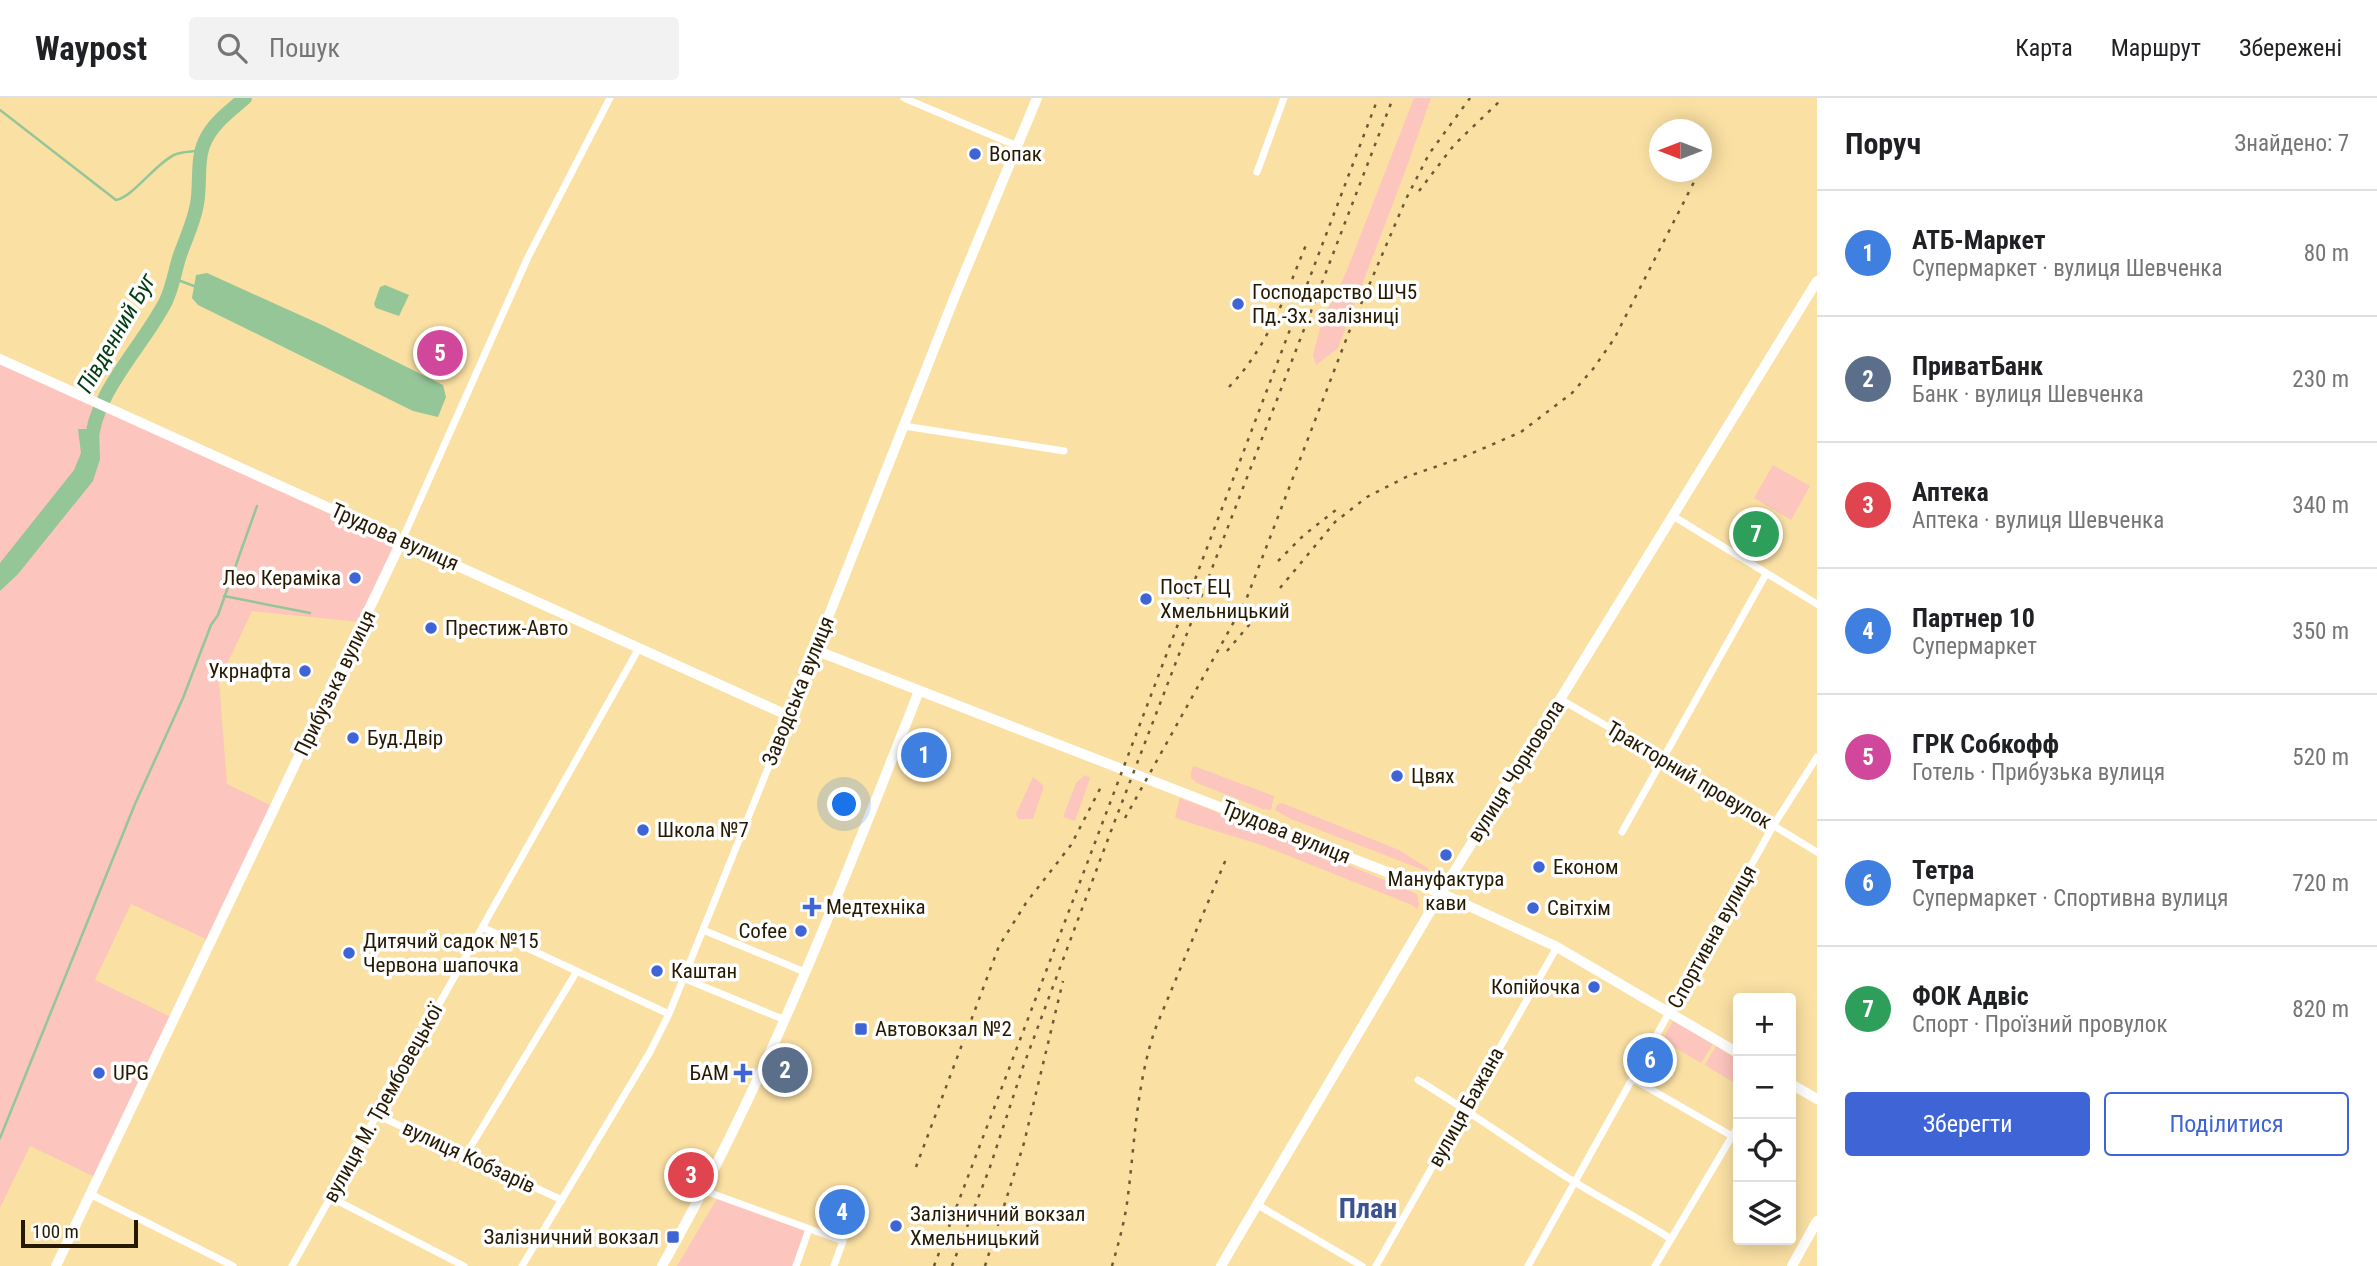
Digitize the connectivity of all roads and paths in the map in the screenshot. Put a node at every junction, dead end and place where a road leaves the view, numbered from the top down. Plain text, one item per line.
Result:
1 (610, 98) edge
2 (904, 98) edge
3 (1037, 98) edge
4 (1284, 98) edge
5 (1017, 146) junction
6 (1257, 172) dead end
7 (1817, 281) edge
8 (0, 359) edge
9 (904, 426) junction
10 (1064, 451) dead end
11 (1673, 516) junction
12 (402, 540) junction
13 (1766, 574) junction
14 (1817, 604) edge
15 (639, 648) junction
16 (815, 650) junction
17 (919, 691) junction
18 (1560, 699) junction
19 (789, 716) junction
20 (1817, 757) edge
21 (1664, 759) junction
22 (1773, 826) junction
23 (1622, 832) dead end
24 (1817, 852) edge
25 (1441, 893) junction
26 (482, 927) junction
27 (703, 930) junction
28 (1557, 947) junction
29 (577, 971) junction
30 (805, 972) junction
31 (683, 978) junction
32 (1671, 1013) junction
33 (669, 1014) junction
34 (785, 1020) junction
35 (1733, 1050) edge
36 (1633, 1079) junction
37 (1418, 1080) dead end
38 (1796, 1087) edge
39 (1817, 1099) edge
40 (1465, 1108) junction
41 (377, 1115) junction
42 (1732, 1136) joint
43 (465, 1156) junction
44 (1574, 1182) junction
45 (705, 1191) junction
46 (90, 1194) junction
47 (330, 1197) junction
48 (562, 1200) junction
49 (1256, 1204) junction
50 (1817, 1221) edge
51 (809, 1228) junction
52 (1671, 1239) junction
53 (56, 1266) edge
54 (233, 1266) edge
55 (292, 1266) edge
56 (464, 1266) edge
57 (522, 1266) edge
58 (662, 1266) edge
59 (796, 1266) edge
60 (834, 1266) edge
61 (1221, 1266) edge
62 (1362, 1266) edge
63 (1377, 1266) edge
64 (1528, 1266) edge
65 (1656, 1266) edge
66 (1792, 1266) edge

1 - 12 street, Прибузька вулиця
2 - 5 street
3 - 5 street, Заводська вулиця
4 - 6 street
5 - 9 street, Заводська вулиця
7 - 11 street, вулиця Чорновола
8 - 12 street, Трудова вулиця
9 - 10 street
9 - 16 street, Заводська вулиця
11 - 13 street
11 - 18 street, вулиця Чорновола
12 - 15 street, Трудова вулиця
12 - 46 street, Прибузька вулиця
13 - 14 street
13 - 21 street
15 - 19 street, Трудова вулиця
15 - 26 street, вулиця М. Трембовецької
16 - 17 street, Трудова вулиця
16 - 19 street, Заводська вулиця
17 - 25 street, Трудова вулиця
17 - 30 street
18 - 21 street, Тракторний провулок
18 - 25 street, вулиця Чорновола
19 - 27 street, Заводська вулиця
20 - 22 street, Спортивна вулиця
21 - 22 street, Тракторний провулок
21 - 23 street
22 - 24 street, Тракторний провулок
22 - 32 street, Спортивна вулиця
25 - 28 street, Трудова вулиця
25 - 49 street, вулиця Чорновола
26 - 29 street
26 - 41 street, вулиця М. Трембовецької
27 - 30 street
27 - 31 street, Заводська вулиця
28 - 32 street, Трудова вулиця
28 - 40 street, вулиця Бажана
29 - 33 street
29 - 43 street
30 - 34 street
31 - 33 street, Заводська вулиця
31 - 34 street
32 - 35 street, Трудова вулиця
32 - 36 street, Спортивна вулиця
33 - 48 street, Заводська вулиця
34 - 45 street
36 - 42 street
36 - 44 street, Спортивна вулиця
37 - 40 street
38 - 39 street
40 - 44 street
40 - 63 street, вулиця Бажана
41 - 43 street, вулиця Кобзарів
41 - 47 street, вулиця М. Трембовецької
42 - 52 street
43 - 48 street, вулиця Кобзарів
44 - 52 street
44 - 64 street, Спортивна вулиця
45 - 51 street
45 - 58 street
46 - 53 street, Прибузька вулиця
46 - 54 street
47 - 55 street, вулиця М. Трембовецької
47 - 56 street
48 - 57 street, Заводська вулиця
49 - 61 street, вулиця Чорновола
49 - 62 street
50 - 66 street
51 - 59 street
51 - 60 street
52 - 65 street

